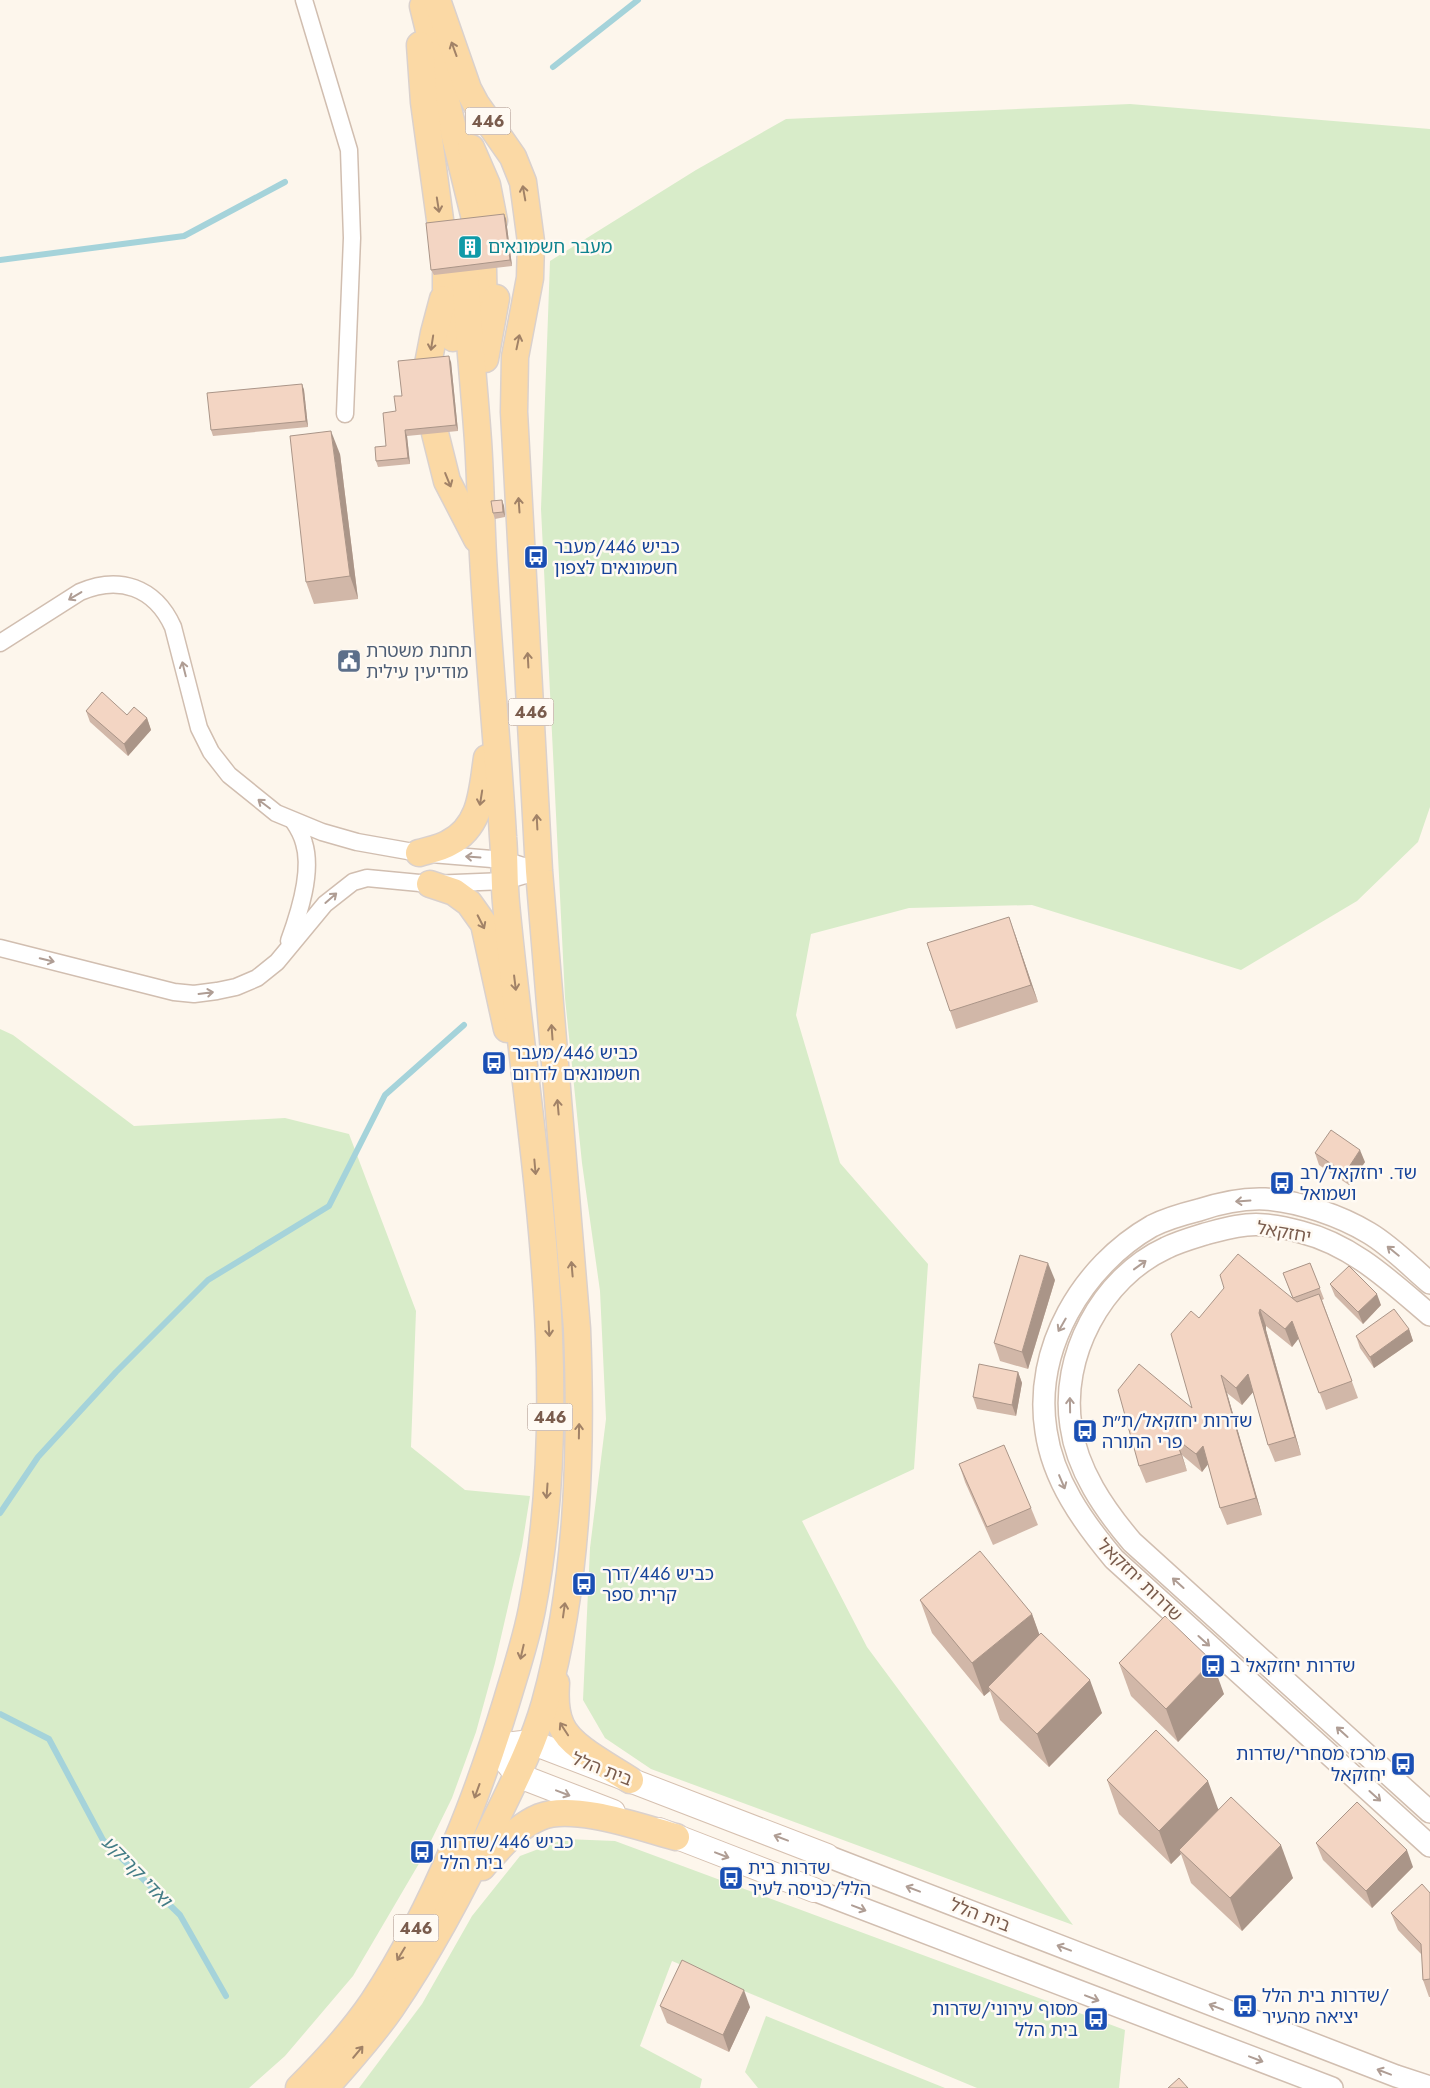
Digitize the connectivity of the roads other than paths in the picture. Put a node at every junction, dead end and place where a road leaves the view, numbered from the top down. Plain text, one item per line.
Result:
1 (304, 0) edge
2 (414, 0) edge
3 (421, 0) edge
4 (437, 0) edge
5 (468, 274) junction
6 (428, 364) edge
7 (345, 414) dead end
8 (435, 433) edge
9 (479, 544) junction
10 (484, 574) junction
11 (0, 643) edge
12 (494, 715) junction
13 (294, 822) junction
14 (419, 852) junction
15 (505, 871) junction
16 (539, 871) junction
17 (430, 884) junction
18 (0, 948) edge
19 (285, 953) junction
20 (532, 1138) junction
21 (1086, 1283) junction
22 (1430, 1283) edge
23 (1106, 1299) junction
24 (1430, 1315) edge
25 (556, 1658) junction
26 (1318, 1710) junction
27 (1300, 1728) junction
28 (531, 1742) junction
29 (494, 1746) junction
30 (517, 1775) junction
31 (630, 1780) junction
32 (1430, 1812) edge
33 (676, 1837) junction
34 (1430, 1846) edge
35 (827, 1856) joint
36 (462, 1889) junction
37 (814, 1890) joint
38 (1430, 2087) edge
39 (299, 2088) edge
40 (325, 2088) edge
41 (1332, 2088) edge

1 - 7 street
2 -> 3 main road, 446
16 -> 4 main road, 446
5 -> 6 main road
5 - 9 main road, 446
5 - 10 main road, 446
5 - 10 main road, 446
8 -> 9 main road, 446
9 - 10 main road, 446
10 - 12 main road, 446
13 -> 11 street
12 -> 14 main road
12 - 15 main road, 446
13 - 14 street
13 - 19 street
15 -> 14 street
15 - 16 street
15 - 17 street
15 -> 20 main road, 446
25 -> 16 main road, 446
19 -> 17 street
17 -> 20 main road
18 -> 19 street
20 -> 29 main road, 446
22 -> 21 street, שדרות יחזקאל
21 - 23 street
21 -> 27 street, שדרות יחזקאל
23 -> 24 street, יחזקאל
26 -> 23 street, שדרות יחזקאל
25 - 28 main road, 446
31 -> 25 main road
26 - 27 street
32 -> 26 street, שדרות יחזקאל
27 -> 34 street, שדרות יחזקאל
28 - 29 main road
28 - 30 main road, 446
28 - 31 main road, בית הלל
29 - 30 main road
29 -> 39 main road, 446
30 -> 33 main road, בית הלל
30 - 36 main road, 446
35 -> 31 main road, בית הלל
33 - 36 main road
33 -> 37 main road, בית הלל
38 -> 35 street, בית הלל
40 -> 36 main road, 446
37 -> 41 street, בית הלל

